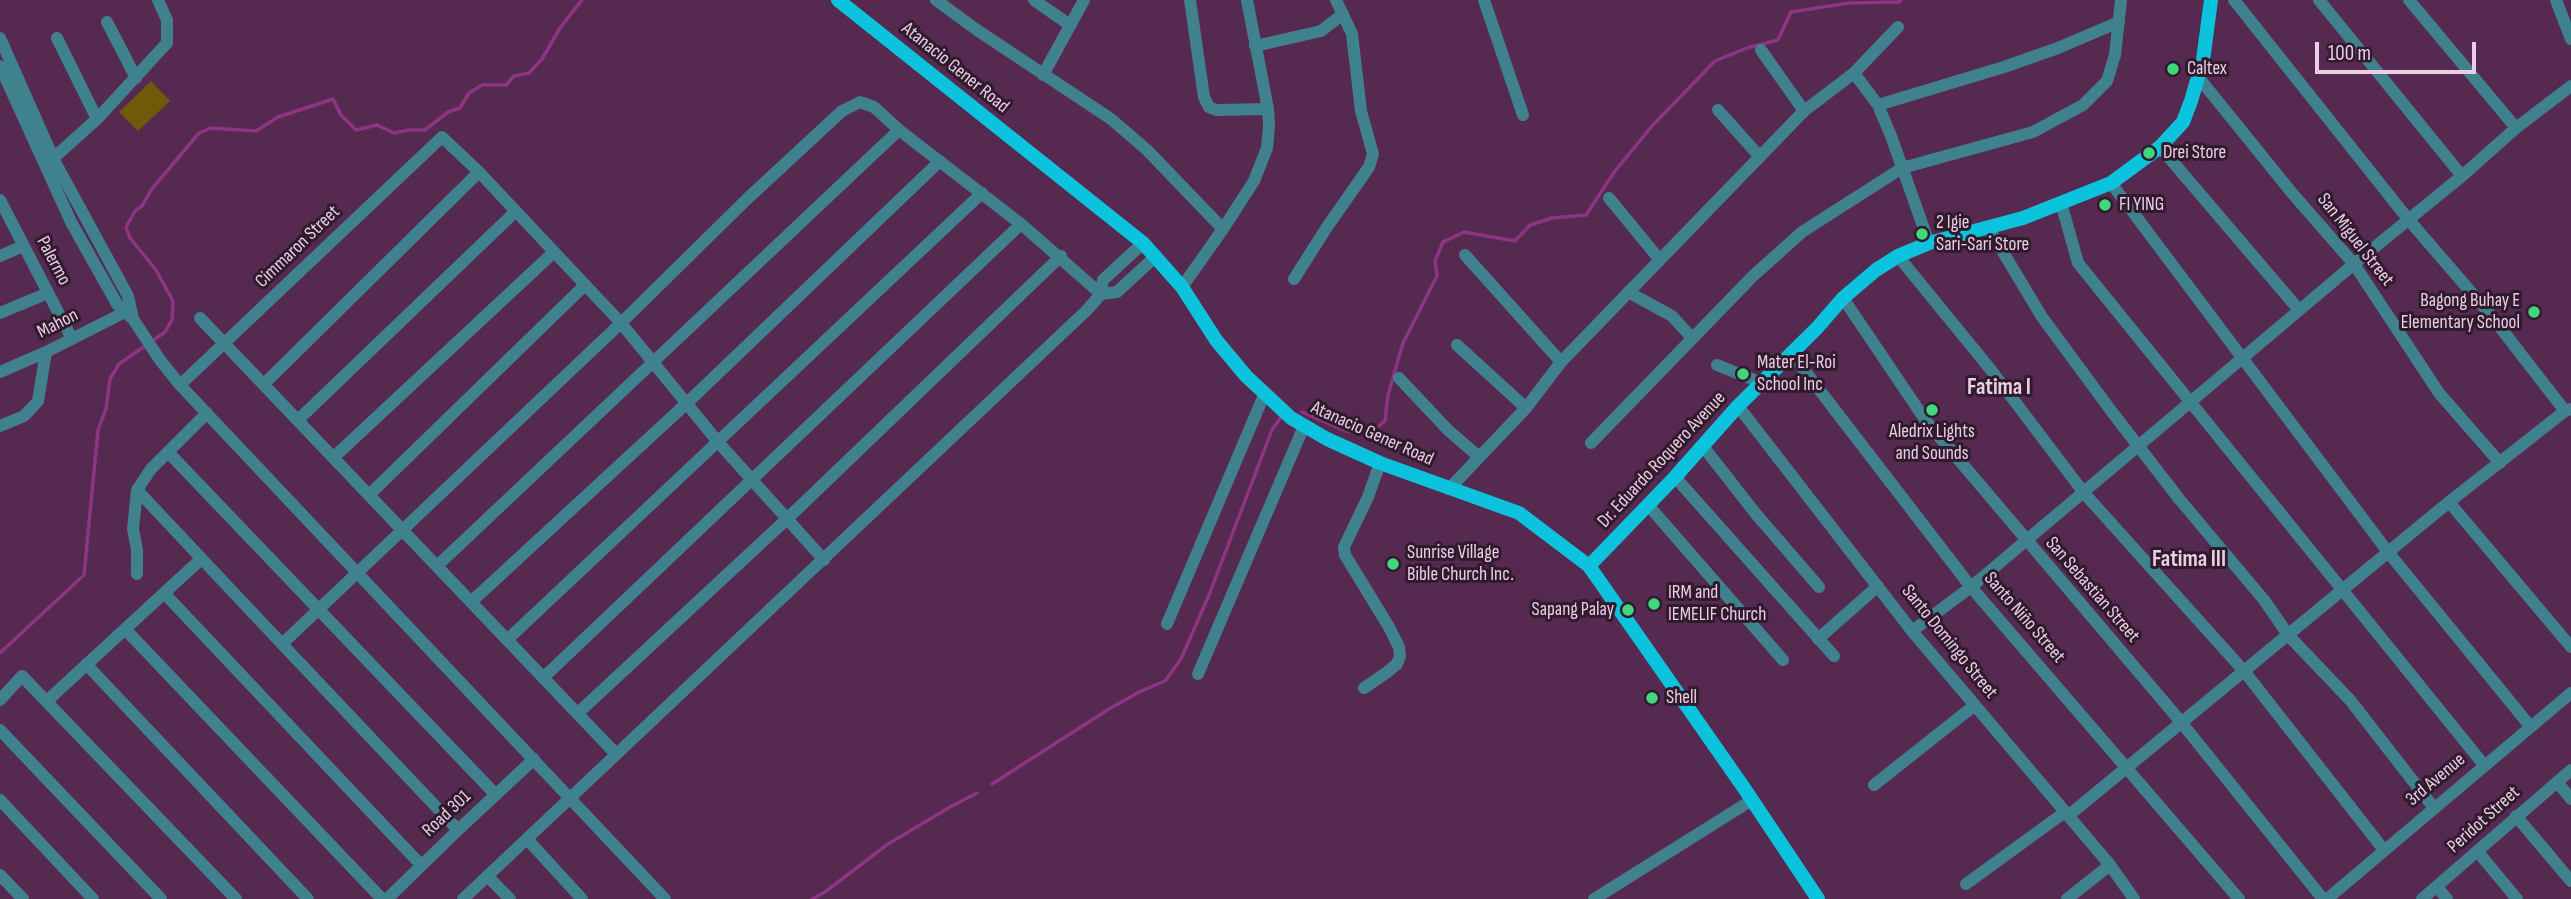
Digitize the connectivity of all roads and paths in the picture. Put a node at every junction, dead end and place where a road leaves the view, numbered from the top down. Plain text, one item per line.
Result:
1 (158, 0) edge
2 (936, 0) edge
3 (1034, 0) edge
4 (1084, 0) edge
5 (1190, 0) edge
6 (1247, 0) edge
7 (1336, 0) edge
8 (1484, 0) edge
9 (2121, 0) edge
10 (2211, 0) edge
11 (2234, 0) edge
12 (2319, 0) edge
13 (2409, 0) edge
14 (2556, 0) edge
15 (847, 2) edge
16 (1343, 14) junction
17 (107, 22) dead end
18 (2119, 22) junction
19 (1070, 25) junction
20 (1898, 27) dead end
21 (0, 38) edge
22 (57, 38) dead end
23 (2571, 39) edge
24 (1255, 46) junction
25 (1761, 50) dead end
26 (0, 66) edge
27 (1854, 73) junction
28 (1043, 75) junction
29 (2199, 78) junction
30 (136, 79) junction
31 (9, 84) edge
32 (2571, 86) edge
33 (1878, 105) junction
34 (1268, 109) junction
35 (1718, 110) dead end
36 (1804, 111) junction
37 (1523, 115) dead end
38 (97, 118) junction
39 (2516, 128) junction
40 (899, 130) junction
41 (2160, 146) junction
42 (1760, 157) junction
43 (940, 161) junction
44 (50, 162) junction
45 (1902, 168) junction
46 (479, 172) junction
47 (2462, 176) junction
48 (2111, 183) junction
49 (982, 193) junction
50 (1609, 198) dead end
51 (0, 200) edge
52 (2061, 203) junction
53 (515, 212) junction
54 (2408, 219) junction
55 (1021, 223) junction
56 (1988, 227) junction
57 (1223, 229) junction
58 (1143, 243) junction
59 (1929, 243) junction
60 (23, 246) junction
61 (554, 252) junction
62 (1465, 255) dead end
63 (0, 256) edge
64 (1061, 256) junction
65 (1156, 256) junction
66 (1898, 256) junction
67 (1660, 260) junction
68 (2354, 264) junction
69 (1294, 279) dead end
70 (586, 285) junction
71 (1182, 287) junction
72 (1628, 292) junction
73 (48, 293) junction
74 (1101, 294) junction
75 (1843, 298) junction
76 (2299, 310) junction
77 (0, 313) edge
78 (130, 313) junction
79 (200, 318) dead end
80 (621, 323) junction
81 (1692, 338) junction
82 (72, 339) junction
83 (224, 345) junction
84 (1457, 345) dead end
85 (46, 352) junction
86 (1791, 353) junction
87 (2241, 359) junction
88 (653, 362) junction
89 (1561, 362) junction
90 (1717, 365) dead end
91 (0, 372) edge
92 (1399, 378) dead end
93 (1762, 383) junction
94 (264, 384) junction
95 (180, 385) junction
96 (1264, 395) junction
97 (2191, 401) junction
98 (687, 404) junction
99 (1738, 406) junction
100 (1526, 408) junction
101 (2568, 410) edge
102 (207, 413) junction
103 (298, 420) junction
104 (0, 426) edge
105 (1304, 426) junction
106 (718, 442) junction
107 (1591, 443) dead end
108 (1702, 444) junction
109 (2140, 447) junction
110 (168, 452) junction
111 (1478, 456) junction
112 (334, 457) junction
113 (1380, 463) junction
114 (2500, 463) junction
115 (1675, 477) junction
116 (753, 479) junction
117 (1449, 488) junction
118 (137, 489) junction
119 (2084, 492) junction
120 (370, 494) junction
121 (2449, 502) junction
122 (1648, 505) junction
123 (788, 518) junction
124 (403, 530) junction
125 (2025, 541) junction
126 (2388, 552) junction
127 (200, 560) junction
128 (824, 560) junction
129 (437, 566) junction
130 (1589, 566) junction
131 (358, 572) junction
132 (137, 574) dead end
133 (1878, 586) junction
134 (1819, 587) dead end
135 (1972, 587) junction
136 (2343, 590) junction
137 (164, 593) junction
138 (471, 601) junction
139 (318, 608) junction
140 (1167, 624) dead end
141 (125, 629) junction
142 (1912, 631) junction
143 (2289, 636) junction
144 (1818, 639) junction
145 (508, 640) junction
146 (282, 644) junction
147 (2571, 647) edge
148 (1834, 656) dead end
149 (1783, 660) dead end
150 (86, 664) junction
151 (2244, 671) junction
152 (1198, 674) dead end
153 (543, 678) junction
154 (1364, 688) dead end
155 (2571, 693) edge
156 (0, 700) edge
157 (48, 701) junction
158 (1975, 705) junction
159 (578, 713) junction
160 (2181, 722) junction
161 (2530, 726) junction
162 (0, 730) edge
163 (617, 754) junction
164 (534, 759) junction
165 (2484, 765) junction
166 (2126, 768) junction
167 (2571, 770) edge
168 (2557, 782) junction
169 (1874, 785) dead end
170 (496, 795) junction
171 (570, 799) junction
172 (2571, 799) edge
173 (0, 800) edge
174 (1752, 800) junction
175 (2434, 808) junction
176 (2066, 814) junction
177 (2516, 816) junction
178 (458, 830) junction
179 (527, 839) junction
180 (2384, 850) junction
181 (2478, 852) junction
182 (2110, 865) junction
183 (421, 866) junction
184 (0, 874) edge
185 (487, 876) junction
186 (2571, 881) edge
187 (1966, 884) dead end
188 (2437, 887) junction
189 (23, 899) edge
190 (93, 899) edge
191 (161, 899) edge
192 (236, 899) edge
193 (307, 899) edge
194 (385, 899) edge
195 (463, 899) edge
196 (510, 899) edge
197 (582, 899) edge
198 (666, 899) edge
199 (1594, 899) edge
200 (1818, 899) edge
201 (2067, 899) edge
202 (2134, 899) edge
203 (2239, 899) edge
204 (2325, 899) edge
205 (2422, 899) edge
206 (2447, 899) edge
207 (2517, 899) edge

1 - 30 street
2 - 28 street
3 - 19 street
4 - 19 street
5 - 34 street
6 - 24 street
7 - 16 street
8 - 37 street
9 - 18 street
10 - 29 main road, Dr. Eduardo Roquero Avenue
11 - 54 street
12 - 47 street
13 - 39 street
14 - 23 street
15 - 58 main road, Atanacio Gener Road
16 - 24 street
16 - 69 street
17 - 30 street
18 - 33 street
18 - 45 street
19 - 28 street
20 - 27 street
21 - 31 street
22 - 38 street
24 - 34 street
25 - 36 street
26 - 31 street
27 - 33 street
27 - 36 street
28 - 57 street
29 - 41 main road, Dr. Eduardo Roquero Avenue
29 - 68 street, San Miguel Street
30 - 38 street
31 - 44 street
32 - 39 street
33 - 45 street
34 - 57 street
35 - 42 street
36 - 42 street
38 - 44 street
39 - 47 street
40 - 43 street
40 - 80 street
40 - 88 street
41 - 48 main road, Dr. Eduardo Roquero Avenue
41 - 76 street
42 - 67 street
43 - 49 street
43 - 98 street
44 - 78 street
45 - 59 street
45 - 81 street
46 - 53 street
46 - 83 street, Cimmaron Street
46 - 94 street
47 - 54 street
48 - 52 main road, Dr. Eduardo Roquero Avenue
48 - 87 street
49 - 55 street
49 - 106 street
50 - 67 street
51 - 60 street, Palermo
52 - 56 main road, Dr. Eduardo Roquero Avenue
52 - 97 street
53 - 61 street
53 - 103 street
54 - 68 street
54 - 101 street
55 - 64 street
55 - 116 street
56 - 59 main road, Dr. Eduardo Roquero Avenue
56 - 109 street
57 - 71 street
58 - 65 main road, Atanacio Gener Road
58 - 74 street
59 - 66 main road, Dr. Eduardo Roquero Avenue
60 - 63 street
60 - 73 street, Palermo
61 - 70 street
61 - 112 street
62 - 89 street
64 - 74 street
64 - 123 street
65 - 71 main road, Atanacio Gener Road
65 - 74 street
66 - 75 main road, Dr. Eduardo Roquero Avenue
66 - 119 street
67 - 72 street
68 - 76 street
68 - 114 street, San Miguel Street
70 - 80 street
70 - 120 street
71 - 96 main road, Atanacio Gener Road
72 - 81 street
72 - 89 street
73 - 77 street
73 - 82 street, Palermo
74 - 128 street
75 - 86 main road, Dr. Eduardo Roquero Avenue
75 - 125 street, San Sebastian Street
76 - 87 street
78 - 82 street, Mahon
78 - 95 street
79 - 83 street
80 - 88 street
80 - 124 street
81 - 107 street
82 - 85 street, Mahon
83 - 94 street
83 - 95 street, Cimmaron Street
84 - 100 street
85 - 91 street, Mahon
85 - 104 street
86 - 93 main road, Dr. Eduardo Roquero Avenue
86 - 135 street, Santo Niño Street
87 - 97 street
87 - 126 street
88 - 98 street
88 - 129 street
89 - 100 street
90 - 93 street
92 - 111 street
93 - 99 main road, Dr. Eduardo Roquero Avenue
94 - 103 street
95 - 102 street
96 - 105 main road, Atanacio Gener Road
96 - 140 street
97 - 109 street
97 - 136 street
98 - 106 street
98 - 138 street
99 - 108 main road, Dr. Eduardo Roquero Avenue
99 - 133 street, Santo Domingo Street
100 - 111 street
101 - 114 street
102 - 110 street
102 - 131 street
103 - 112 street
105 - 113 main road, Atanacio Gener Road
105 - 152 street
106 - 116 street
106 - 145 street
108 - 115 main road, Dr. Eduardo Roquero Avenue
108 - 134 street
109 - 119 street
109 - 143 street
110 - 118 street
110 - 139 street
111 - 117 street
112 - 120 street
113 - 117 main road, Atanacio Gener Road
113 - 154 street
114 - 121 street
115 - 122 main road, Dr. Eduardo Roquero Avenue
115 - 144 street
116 - 123 street
116 - 153 street
117 - 130 main road, Atanacio Gener Road
118 - 127 street
118 - 132 street
119 - 125 street
119 - 151 street
120 - 124 street
121 - 126 street
121 - 147 street
122 - 130 main road, Dr. Eduardo Roquero Avenue
122 - 149 street
123 - 128 street
123 - 159 street
124 - 129 street
124 - 131 street
125 - 135 street
125 - 160 street, San Sebastian Street
126 - 136 street
126 - 161 street
127 - 137 street
127 - 146 street
128 - 163 street
129 - 138 street
130 - 174 main road, Atanacio Gener Road
131 - 139 street
131 - 164 street
133 - 142 street, Santo Domingo Street
133 - 144 street
135 - 142 street
135 - 166 street, Santo Niño Street
136 - 143 street
136 - 165 street
137 - 141 street
137 - 183 street
138 - 145 street
139 - 146 street
139 - 170 street
141 - 150 street
141 - 194 street
142 - 158 street, Santo Domingo Street
143 - 151 street
143 - 175 street
144 - 148 street
145 - 153 street
146 - 178 street
150 - 157 street
150 - 193 street
151 - 160 street
151 - 180 street
153 - 159 street
155 - 161 street, 3rd Avenue
156 - 157 street
157 - 192 street
158 - 169 street
158 - 176 street, Santo Domingo Street
159 - 163 street
160 - 166 street
160 - 204 street, San Sebastian Street
161 - 165 street, 3rd Avenue
162 - 191 street
163 - 171 street
164 - 170 street, Road 301
164 - 171 street
165 - 175 street, 3rd Avenue
166 - 176 street
166 - 203 street, Santo Niño Street
167 - 168 street, Peridot Street
168 - 172 street
168 - 177 street, Peridot Street
170 - 178 street, Road 301
171 - 179 street
171 - 198 street
173 - 190 street
174 - 199 street
174 - 200 main road, Atanacio Gener Road
175 - 180 street, 3rd Avenue
176 - 182 street, Santo Domingo Street
176 - 187 street
177 - 181 street, Peridot Street
177 - 186 street
178 - 183 street, Road 301
179 - 185 street
179 - 197 street
180 - 204 street, 3rd Avenue
181 - 188 street, Peridot Street
181 - 207 street
182 - 201 street
182 - 202 street, Santo Domingo Street
183 - 194 street, Road 301
184 - 189 street
185 - 195 street
185 - 196 street
188 - 205 street, Peridot Street
188 - 206 street

